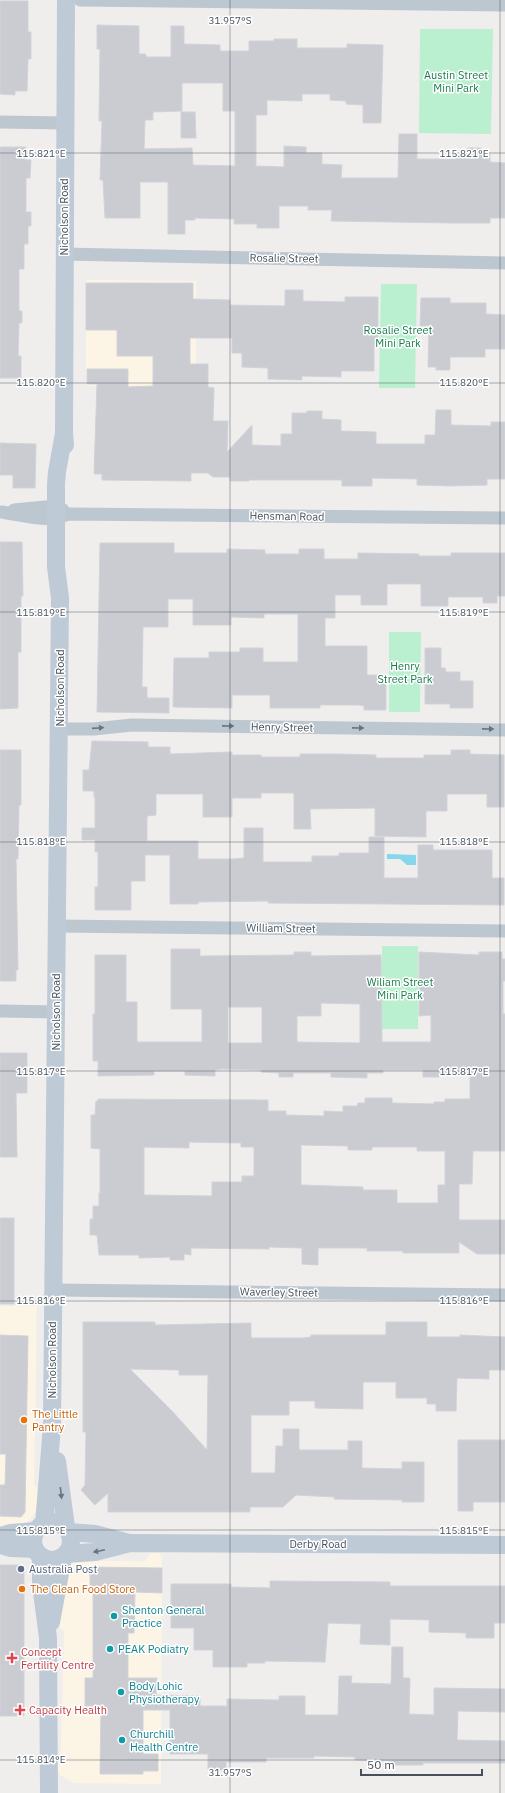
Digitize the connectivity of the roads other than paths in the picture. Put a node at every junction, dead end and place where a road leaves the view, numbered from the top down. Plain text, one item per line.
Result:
1 (66, 0) edge
2 (80, 0) edge
3 (505, 6) edge
4 (0, 122) edge
5 (65, 123) junction
6 (64, 254) junction
7 (505, 262) edge
8 (1, 512) edge
9 (60, 513) junction
10 (505, 518) edge
11 (59, 729) junction
12 (505, 730) edge
13 (56, 926) junction
14 (505, 931) edge
15 (0, 1011) edge
16 (56, 1012) junction
17 (53, 1290) junction
18 (505, 1295) edge
19 (52, 1426) junction
20 (40, 1528) junction
21 (67, 1530) junction
22 (0, 1536) edge
23 (130, 1543) junction
24 (0, 1545) edge
25 (505, 1545) edge
26 (38, 1553) junction
27 (64, 1556) junction
28 (48, 1638) junction
29 (49, 1793) edge

1 - 5 main road, Nicholson Road
2 - 3 street
4 - 5 street
5 - 6 main road, Nicholson Road
6 - 7 street, Rosalie Street
6 - 9 main road, Nicholson Road
8 - 9 street, Hensman Road
9 - 10 street, Hensman Road
9 - 11 main road, Nicholson Road
11 -> 12 street, Henry Street
11 - 13 main road, Nicholson Road
13 - 14 street, William Street
13 - 16 main road, Nicholson Road
15 - 16 street
16 - 17 main road, Nicholson Road
17 - 18 street, Waverley Street
17 - 19 main road, Nicholson Road
19 - 20 main road, Nicholson Road
19 -> 21 main road, Nicholson Road
20 - 21 main road
20 - 22 main road
20 - 26 main road
21 - 23 main road, Derby Road
21 - 27 main road
23 - 25 main road, Derby Road
23 -> 27 main road, Derby Road
24 - 26 main road
26 - 27 main road
26 - 28 main road
27 - 28 main road
28 - 29 main road

